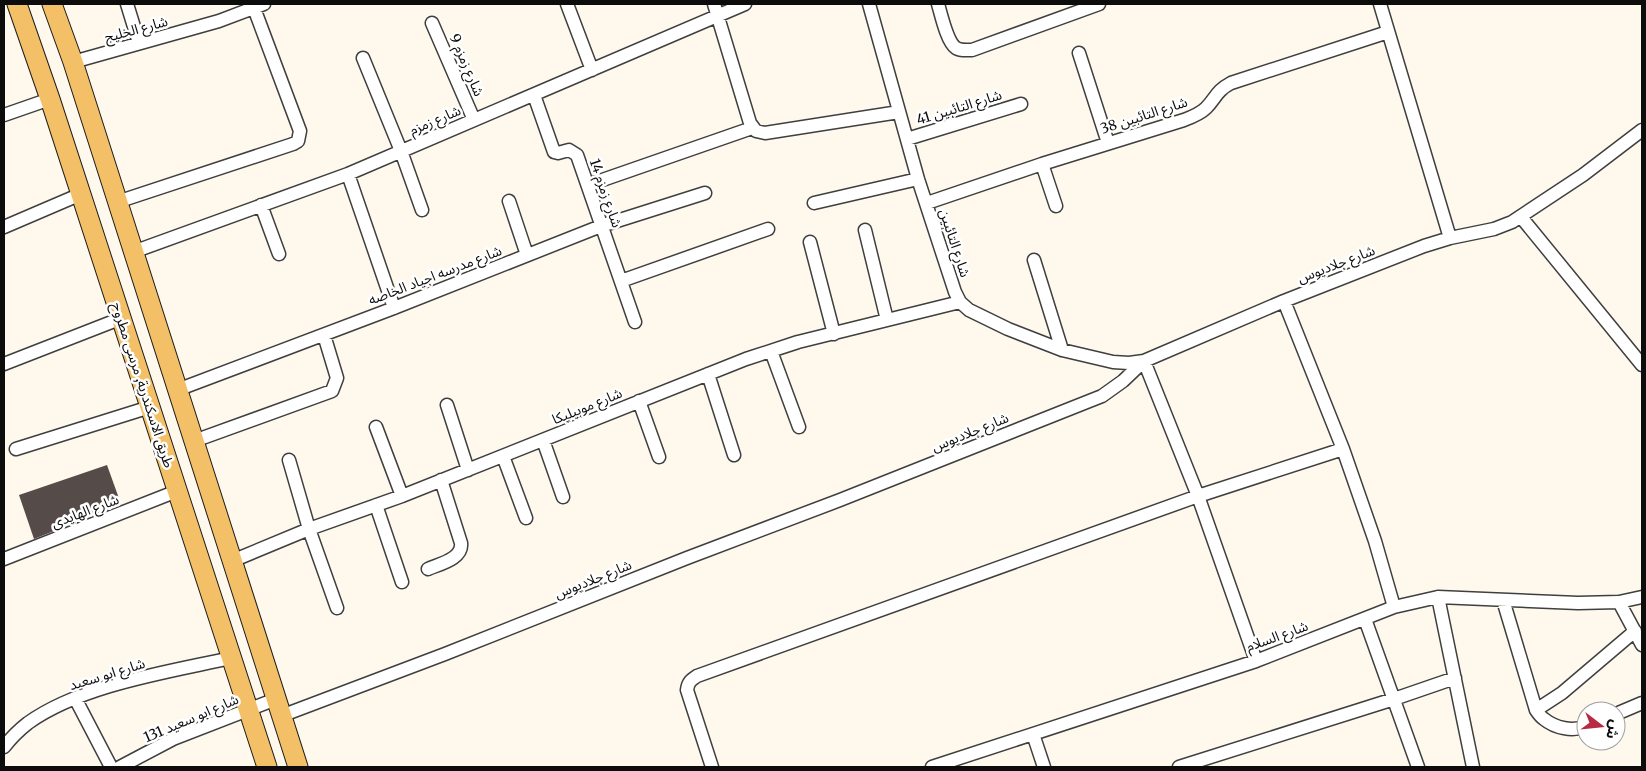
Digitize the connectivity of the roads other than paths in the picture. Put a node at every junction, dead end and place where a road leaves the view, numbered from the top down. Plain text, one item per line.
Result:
1 (17, 4) edge
2 (52, 4) edge
3 (127, 4) edge
4 (567, 4) edge
5 (745, 4) edge
6 (869, 4) edge
7 (938, 4) edge
8 (1099, 4) edge
9 (1380, 4) edge
10 (259, 6) edge
11 (716, 10) edge
12 (432, 23) dead end
13 (1388, 32) junction
14 (140, 43) junction
15 (1079, 53) dead end
16 (363, 58) dead end
17 (73, 62) junction
18 (592, 70) junction
19 (534, 95) junction
20 (50, 99) junction
21 (1021, 104) dead end
22 (900, 112) junction
23 (4, 115) edge
24 (474, 120) junction
25 (752, 128) junction
26 (1642, 130) edge
27 (907, 139) junction
28 (1108, 143) junction
29 (401, 151) junction
30 (1042, 164) junction
31 (348, 174) junction
32 (918, 179) junction
33 (588, 185) junction
34 (706, 193) dead end
35 (81, 194) junction
36 (117, 202) junction
37 (509, 202) dead end
38 (814, 203) dead end
39 (927, 203) junction
40 (261, 205) junction
41 (1056, 206) dead end
42 (422, 210) dead end
43 (1521, 217) junction
44 (602, 226) junction
45 (4, 227) edge
46 (768, 229) dead end
47 (865, 230) dead end
48 (1450, 238) junction
49 (810, 242) dead end
50 (133, 252) junction
51 (279, 254) dead end
52 (527, 255) junction
53 (1034, 260) dead end
54 (621, 281) junction
55 (1284, 301) junction
56 (960, 302) junction
57 (394, 308) junction
58 (122, 318) junction
59 (887, 320) junction
60 (635, 322) dead end
61 (834, 334) junction
62 (324, 335) junction
63 (1062, 350) junction
64 (771, 351) junction
65 (1640, 359) edge
66 (1144, 361) junction
67 (4, 364) edge
68 (708, 374) junction
69 (177, 390) junction
70 (639, 401) junction
71 (447, 405) dead end
72 (150, 407) junction
73 (376, 427) dead end
74 (799, 427) dead end
75 (543, 440) junction
76 (194, 441) junction
77 (16, 449) dead end
78 (1343, 449) junction
79 (734, 455) dead end
80 (502, 456) junction
81 (659, 458) dead end
82 (289, 460) dead end
83 (468, 470) junction
84 (441, 480) junction
85 (177, 491) junction
86 (402, 496) junction
87 (1198, 496) junction
88 (563, 497) dead end
89 (376, 505) junction
90 (526, 518) dead end
91 (309, 529) junction
92 (4, 559) edge
93 (232, 561) junction
94 (428, 569) dead end
95 (402, 582) dead end
96 (1438, 597) junction
97 (1642, 597) edge
98 (1503, 600) junction
99 (1619, 602) junction
100 (1394, 607) junction
101 (337, 608) dead end
102 (1364, 619) junction
103 (1635, 631) junction
104 (1642, 645) edge
105 (231, 658) junction
106 (1256, 661) junction
107 (1455, 678) junction
108 (75, 698) junction
109 (1394, 699) junction
110 (1642, 703) edge
111 (279, 707) junction
112 (248, 710) junction
113 (1536, 710) junction
114 (1626, 710) edge
115 (1576, 729) edge
116 (1033, 734) junction
117 (4, 747) edge
118 (292, 748) junction
119 (265, 763) edge
120 (111, 767) edge
121 (120, 767) edge
122 (298, 767) edge
123 (712, 767) edge
124 (932, 767) edge
125 (1044, 767) edge
126 (1179, 767) edge
127 (1418, 767) edge
128 (1473, 767) edge

1 - 20 main road, طريق الاسكندرية, مرسى مطروح
2 - 17 main road
3 - 14 street
4 - 18 street
5 - 11 street, شارع زمزم
6 - 22 street, شارع التائبين
7 - 8 street
9 - 13 street
10 - 14 street, شارع الخليج
10 - 36 street
11 - 18 street, شارع زمزم
11 - 25 street
12 - 24 street, شارع زمزم 9
13 - 28 street, شارع التائبين 38
13 - 48 street
14 - 17 street, شارع الخليج
15 - 28 street
16 - 29 street
17 - 36 main road
18 - 19 street, شارع زمزم
19 - 24 street, شارع زمزم
19 - 33 street, شارع زمزم 14
20 - 23 street
20 - 35 main road, طريق الاسكندرية, مرسى مطروح
21 - 27 street, شارع التائبين 41
22 - 25 street
22 - 27 street, شارع التائبين
24 - 29 street, شارع زمزم
25 - 33 street
26 - 43 street, شارع جلاديوس
27 - 32 street, شارع التائبين
28 - 30 street, شارع التائبين 38
29 - 31 street, شارع زمزم
29 - 42 street
30 - 39 street, شارع التائبين 38
30 - 41 street
31 - 40 street, شارع زمزم
31 - 57 street
32 - 38 street
32 - 39 street, شارع التائبين
33 - 44 street, شارع زمزم 14
34 - 44 street, شارع مدرسه اجياد الخاصه
35 - 45 street
35 - 58 main road, طريق الاسكندرية, مرسى مطروح
36 - 50 main road
37 - 52 street
39 - 56 street, شارع التائبين
40 - 50 street, شارع زمزم
40 - 51 street
43 - 48 street, شارع جلاديوس
43 - 65 street
44 - 52 street, شارع مدرسه اجياد الخاصه
44 - 54 street, شارع زمزم 14
46 - 54 street
47 - 59 street
48 - 55 street, شارع جلاديوس
49 - 61 street
50 - 69 main road
52 - 57 street, شارع مدرسه اجياد الخاصه
53 - 63 street
54 - 60 street, شارع زمزم 14
55 - 66 street, شارع جلاديوس
55 - 78 street
56 - 59 street, شارع موبيليكا
56 - 63 street
57 - 62 street, شارع مدرسه اجياد الخاصه
58 - 67 street
58 - 72 main road, طريق الاسكندرية, مرسى مطروح
59 - 61 street, شارع موبيليكا
61 - 64 street, شارع موبيليكا
62 - 69 street, شارع مدرسه اجياد الخاصه
62 - 76 street
63 - 66 street
64 - 68 street, شارع موبيليكا
64 - 74 street
66 - 87 street
66 - 111 street, شارع جلاديوس
68 - 70 street, شارع موبيليكا
68 - 79 street
69 - 76 main road
70 - 75 street, شارع موبيليكا
70 - 81 street
71 - 83 street
72 - 77 street
72 - 85 main road, طريق الاسكندرية, مرسى مطروح
73 - 86 street
75 - 80 street, شارع موبيليكا
75 - 88 street
76 - 93 main road
78 - 87 street
78 - 100 street
80 - 83 street, شارع موبيليكا
80 - 90 street
82 - 91 street
83 - 84 street, شارع موبيليكا
84 - 86 street, شارع موبيليكا
84 - 94 street
85 - 92 street, شارع الهايدى
85 - 105 main road, طريق الاسكندرية, مرسى مطروح
86 - 89 street, شارع موبيليكا
87 - 106 street
87 - 123 street
89 - 91 street, شارع موبيليكا
89 - 95 street
91 - 93 street, شارع موبيليكا
91 - 101 street
93 - 111 main road
96 - 98 street, شارع السلام
96 - 100 street, شارع السلام
96 - 107 street
97 - 99 street, شارع السلام
98 - 99 street, شارع السلام
98 - 113 street
99 - 103 street
100 - 102 street, شارع السلام
102 - 106 street, شارع السلام
102 - 109 street
103 - 104 street
103 - 113 street
105 - 108 street, شارع ابو سعيد
105 - 112 main road, طريق الاسكندرية, مرسى مطروح
106 - 116 street, شارع السلام
107 - 109 street
107 - 128 street
108 - 117 street, شارع ابو سعيد
108 - 120 street
109 - 126 street
109 - 127 street
110 - 114 street
111 - 112 street, شارع ابو سعيد 131
111 - 118 main road
112 - 119 main road, طريق الاسكندرية, مرسى مطروح
112 - 121 street, شارع ابو سعيد 131
113 - 115 street
116 - 124 street, شارع السلام
116 - 125 street
118 - 119 main road
118 - 122 main road

